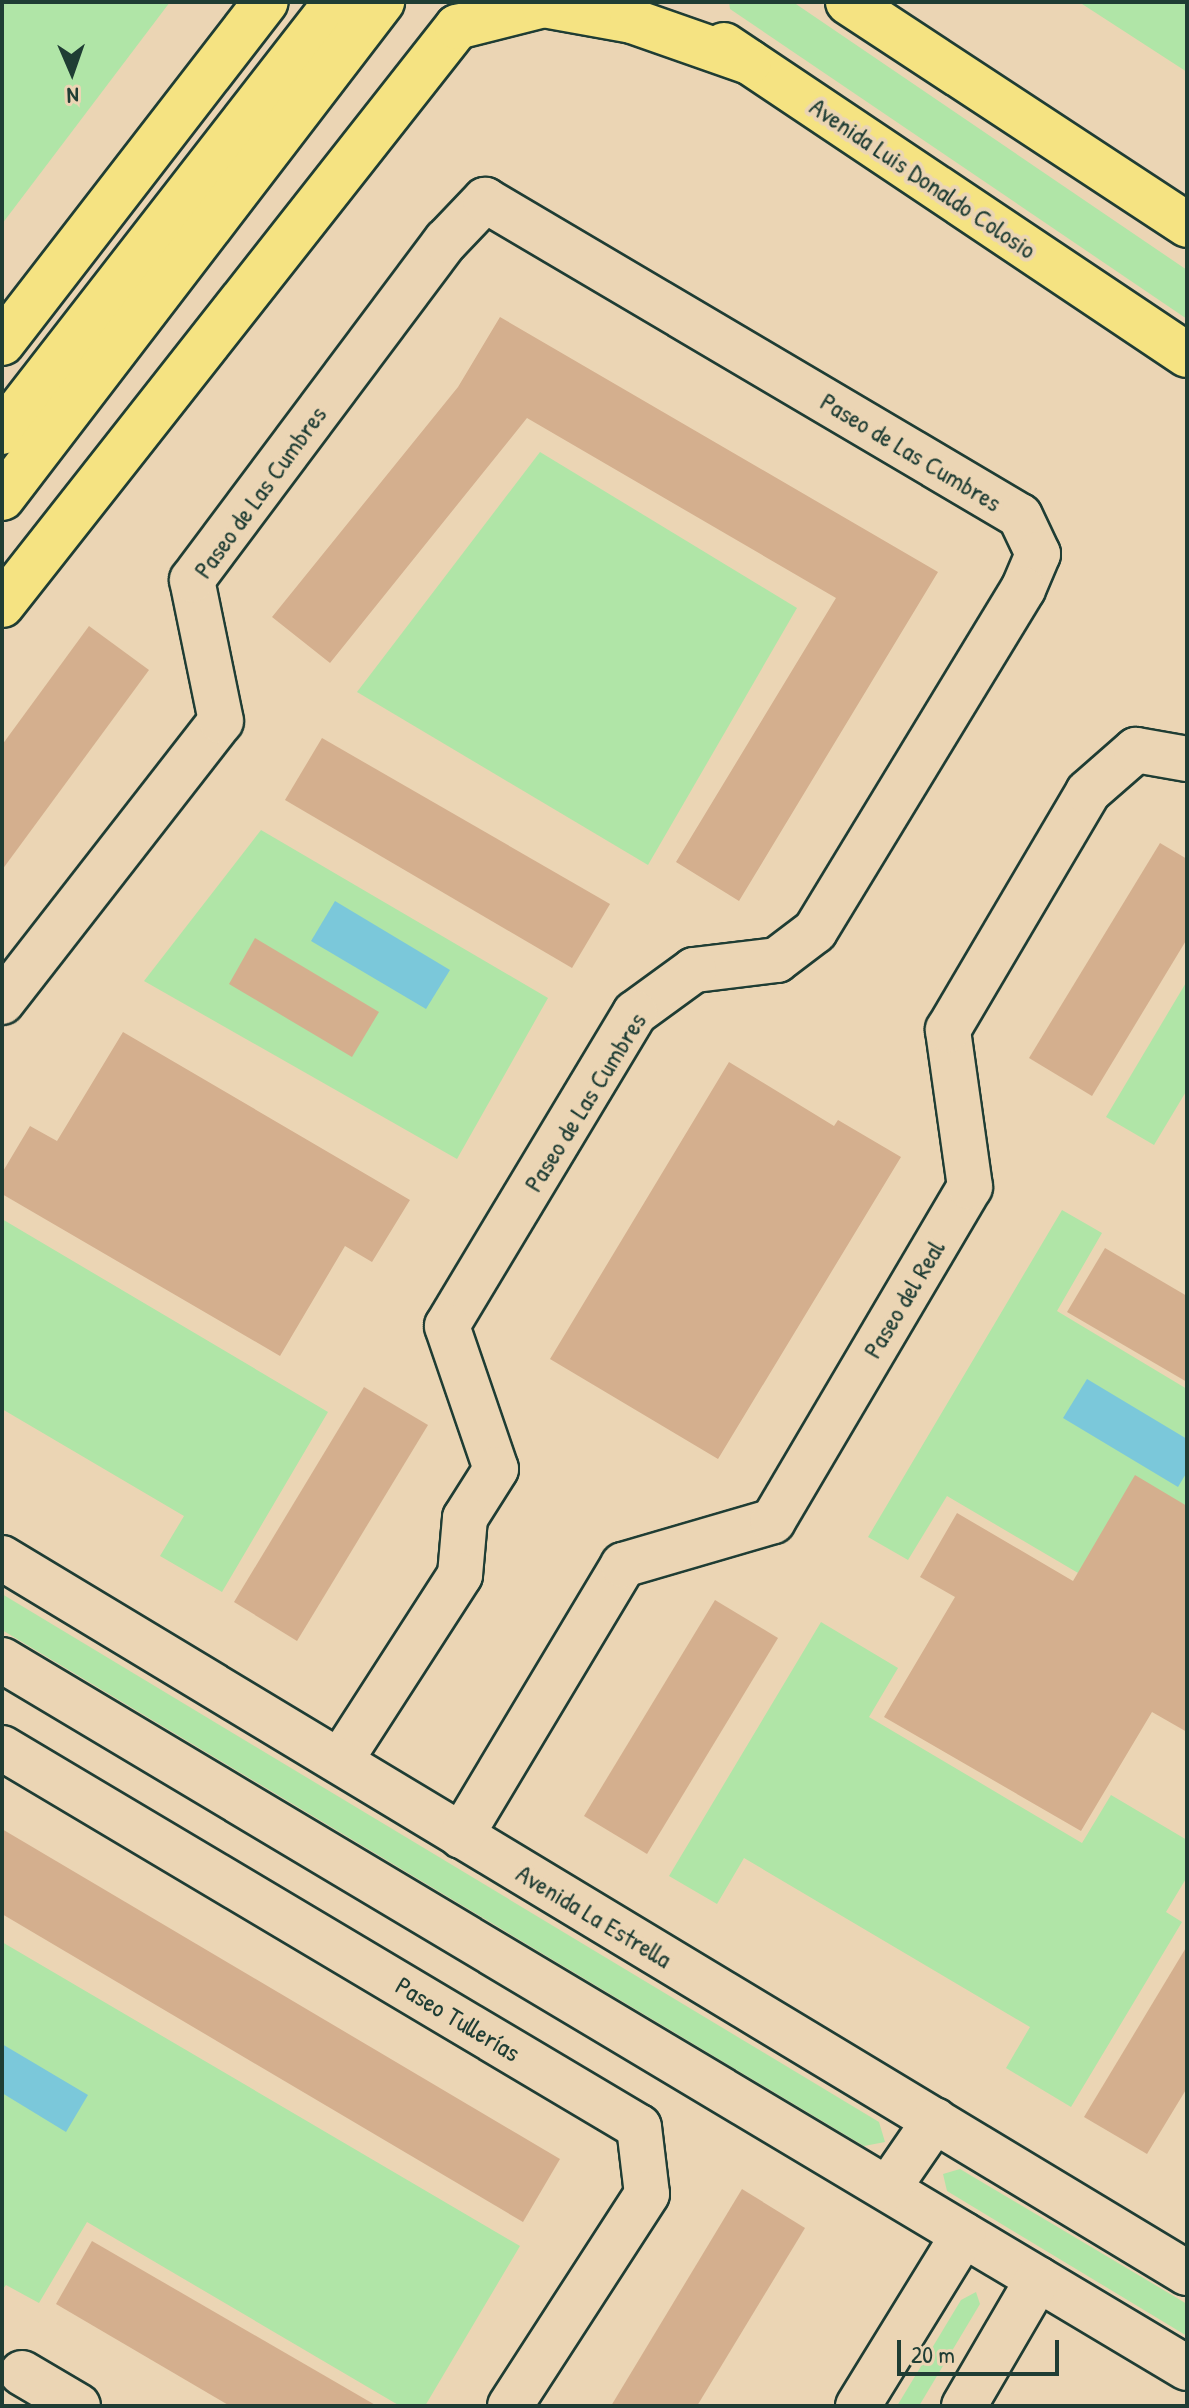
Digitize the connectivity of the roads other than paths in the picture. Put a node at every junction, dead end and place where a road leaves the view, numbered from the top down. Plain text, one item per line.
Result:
1 (266, 2) edge
2 (336, 2) edge
3 (382, 2) edge
4 (658, 2) edge
5 (848, 2) edge
6 (749, 62) junction
7 (1187, 225) edge
8 (2, 343) edge
9 (1187, 355) edge
10 (2, 432) edge
11 (2, 498) edge
12 (2, 605) edge
13 (1187, 759) edge
14 (2, 1002) edge
15 (2, 1558) edge
16 (2, 1660) edge
17 (2, 1748) edge
18 (341, 1760) junction
19 (461, 1836) junction
20 (935, 2120) junction
21 (889, 2187) junction
22 (963, 2235) junction
23 (1184, 2263) edge
24 (1038, 2279) junction
25 (1187, 2368) edge
26 (22, 2373) dead end
27 (78, 2406) edge
28 (510, 2406) edge
29 (858, 2406) edge
30 (964, 2406) edge

1 - 8 main road
2 - 10 main road
3 - 11 main road
4 - 6 main road, Avenida Luis Donaldo Colosio
5 - 7 main road
6 - 9 main road, Avenida Luis Donaldo Colosio
6 - 12 main road
13 - 19 street, Paseo del Real
14 - 18 street, Paseo de Las Cumbres
15 - 18 street, Avenida La Estrella
16 - 21 street
17 - 28 street, Paseo Tullerías
18 - 19 street, Avenida La Estrella
19 - 20 street, Avenida La Estrella
20 - 21 street
20 - 23 street, Avenida La Estrella
21 - 22 street
22 - 24 street
22 - 29 street
24 - 25 street
24 - 30 street
26 - 27 street

